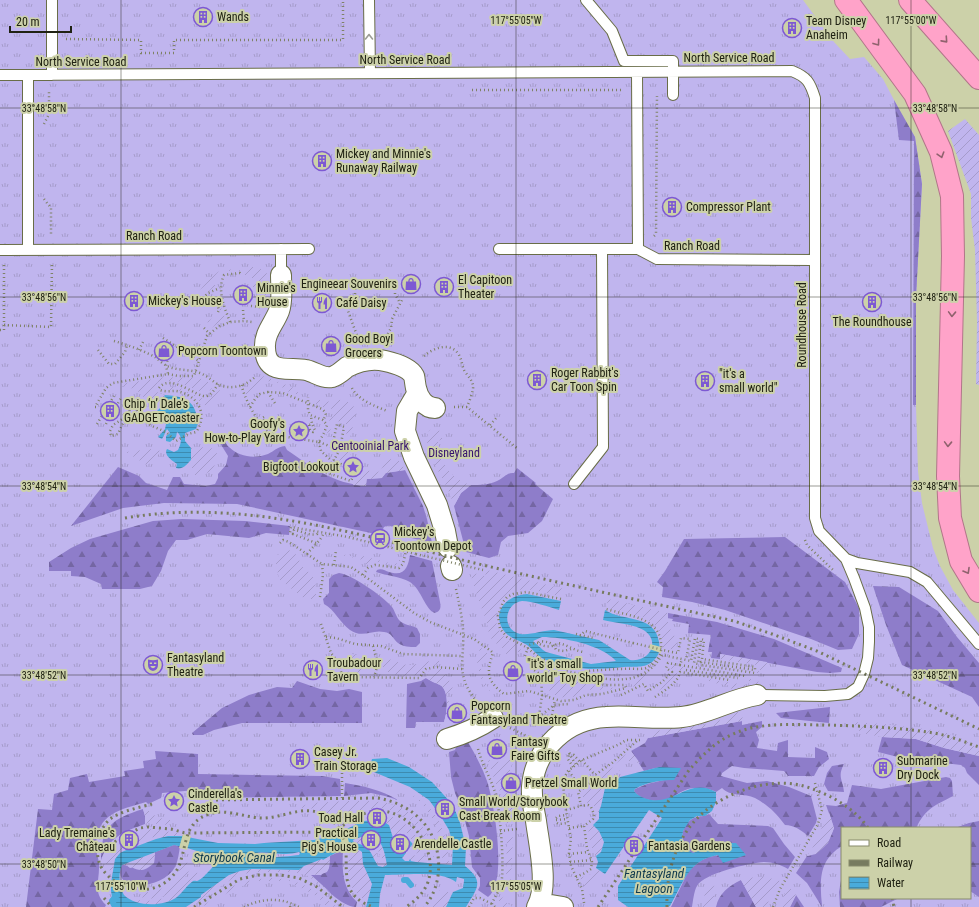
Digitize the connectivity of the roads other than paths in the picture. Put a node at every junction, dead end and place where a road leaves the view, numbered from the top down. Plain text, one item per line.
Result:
1 (52, 0) edge
2 (369, 0) edge
3 (586, 0) edge
4 (846, 0) edge
5 (910, 0) edge
6 (673, 71) junction
7 (637, 72) junction
8 (370, 73) junction
9 (0, 75) edge
10 (28, 75) junction
11 (52, 75) junction
12 (979, 78) edge
13 (808, 80) joint
14 (673, 95) dead end
15 (281, 249) junction
16 (309, 249) dead end
17 (499, 249) dead end
18 (602, 249) junction
19 (638, 249) junction
20 (0, 250) edge
21 (28, 250) junction
22 (815, 260) junction
23 (281, 275) joint
24 (417, 394) junction
25 (436, 408) road end
26 (574, 484) dead end
27 (846, 559) junction
28 (450, 561) dead end
29 (979, 591) edge
30 (979, 644) edge
31 (751, 682) joint
32 (493, 718) road end
33 (447, 738) dead end
34 (538, 905) edge
35 (562, 906) edge

1 - 11 lane
8 -> 2 lane
3 - 6 lane
4 -> 29 highway
5 -> 12 highway
6 - 7 lane, North Service Road
6 - 13 lane, North Service Road
6 - 14 lane
7 - 8 lane, North Service Road
7 - 19 lane
8 - 11 lane, North Service Road
9 - 10 lane, North Service Road
10 - 11 lane, North Service Road
10 - 21 lane
13 - 22 lane, Roundhouse Road
15 - 16 lane, Ranch Road
15 - 21 lane, Ranch Road
15 - 23 lane
17 - 18 lane, Ranch Road
18 - 19 lane, Ranch Road
18 - 26 lane
19 - 22 lane, Ranch Road
20 - 21 lane, Ranch Road
22 - 27 lane, Roundhouse Road
23 - 24 street
24 - 25 street
24 - 28 street
27 - 30 lane
27 - 31 lane
31 - 34 street
32 - 33 street
34 - 35 street

